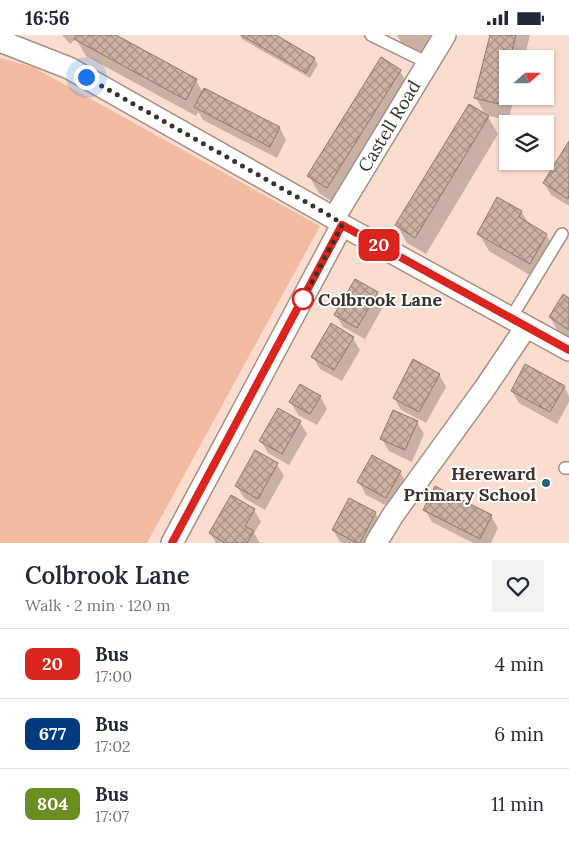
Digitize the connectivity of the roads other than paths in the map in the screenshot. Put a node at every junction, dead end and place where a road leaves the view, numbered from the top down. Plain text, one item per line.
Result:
1 (371, 35) edge
2 (445, 35) edge
3 (0, 41) edge
4 (428, 63) junction
5 (338, 221) junction
6 (562, 234) dead end
7 (519, 322) junction
8 (569, 350) edge
9 (172, 543) edge
10 (376, 543) edge

1 - 4 lane
2 - 4 street, Castell Road
3 - 5 street
4 - 5 street, Castell Road
5 - 7 street
5 - 9 street, Castell Road
6 - 7 lane
7 - 8 street
7 - 10 street

